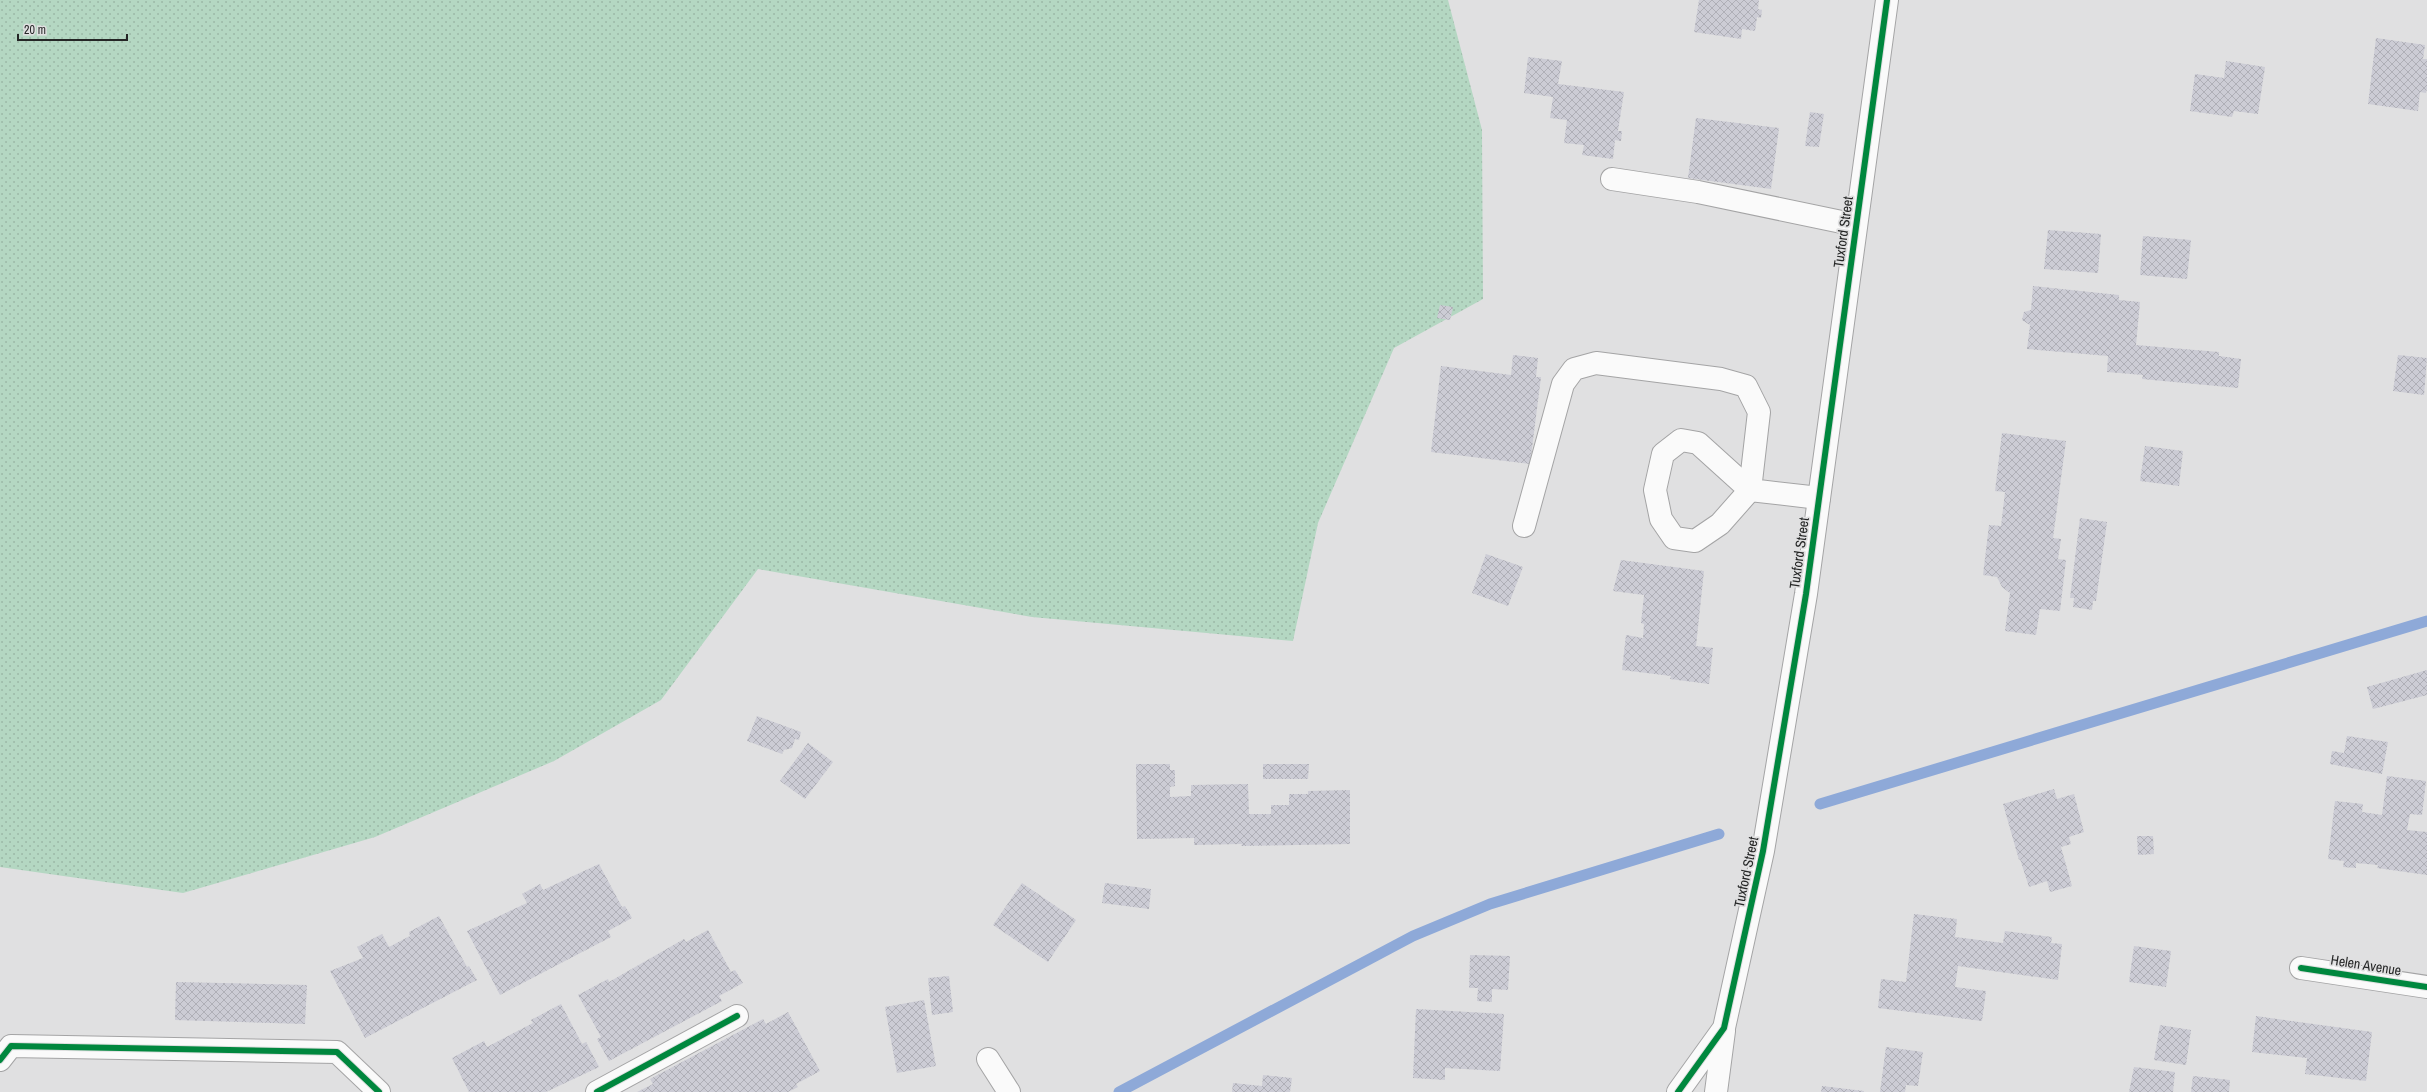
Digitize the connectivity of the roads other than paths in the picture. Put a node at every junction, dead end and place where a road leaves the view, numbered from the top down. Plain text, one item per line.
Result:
1 (1887, 0) edge
2 (1612, 179) dead end
3 (1856, 225) junction
4 (1750, 490) junction
5 (1819, 498) junction
6 (1524, 526) dead end
7 (2301, 968) dead end
8 (2427, 987) edge
9 (737, 1016) dead end
10 (1724, 1028) junction
11 (5, 1053) edge
12 (988, 1059) dead end
13 (378, 1092) edge
14 (596, 1092) edge
15 (1009, 1092) edge
16 (1678, 1092) edge
17 (1716, 1092) edge

1 - 3 street, Tuxford Street
2 - 3 street
3 - 5 street, Tuxford Street
4 - 4 street
4 - 5 street
4 - 6 street
5 - 10 street, Tuxford Street
7 - 8 street, Helen Avenue
9 - 14 street
10 - 16 street, Tuxford Street
10 - 17 street
11 - 13 street
12 - 15 street

